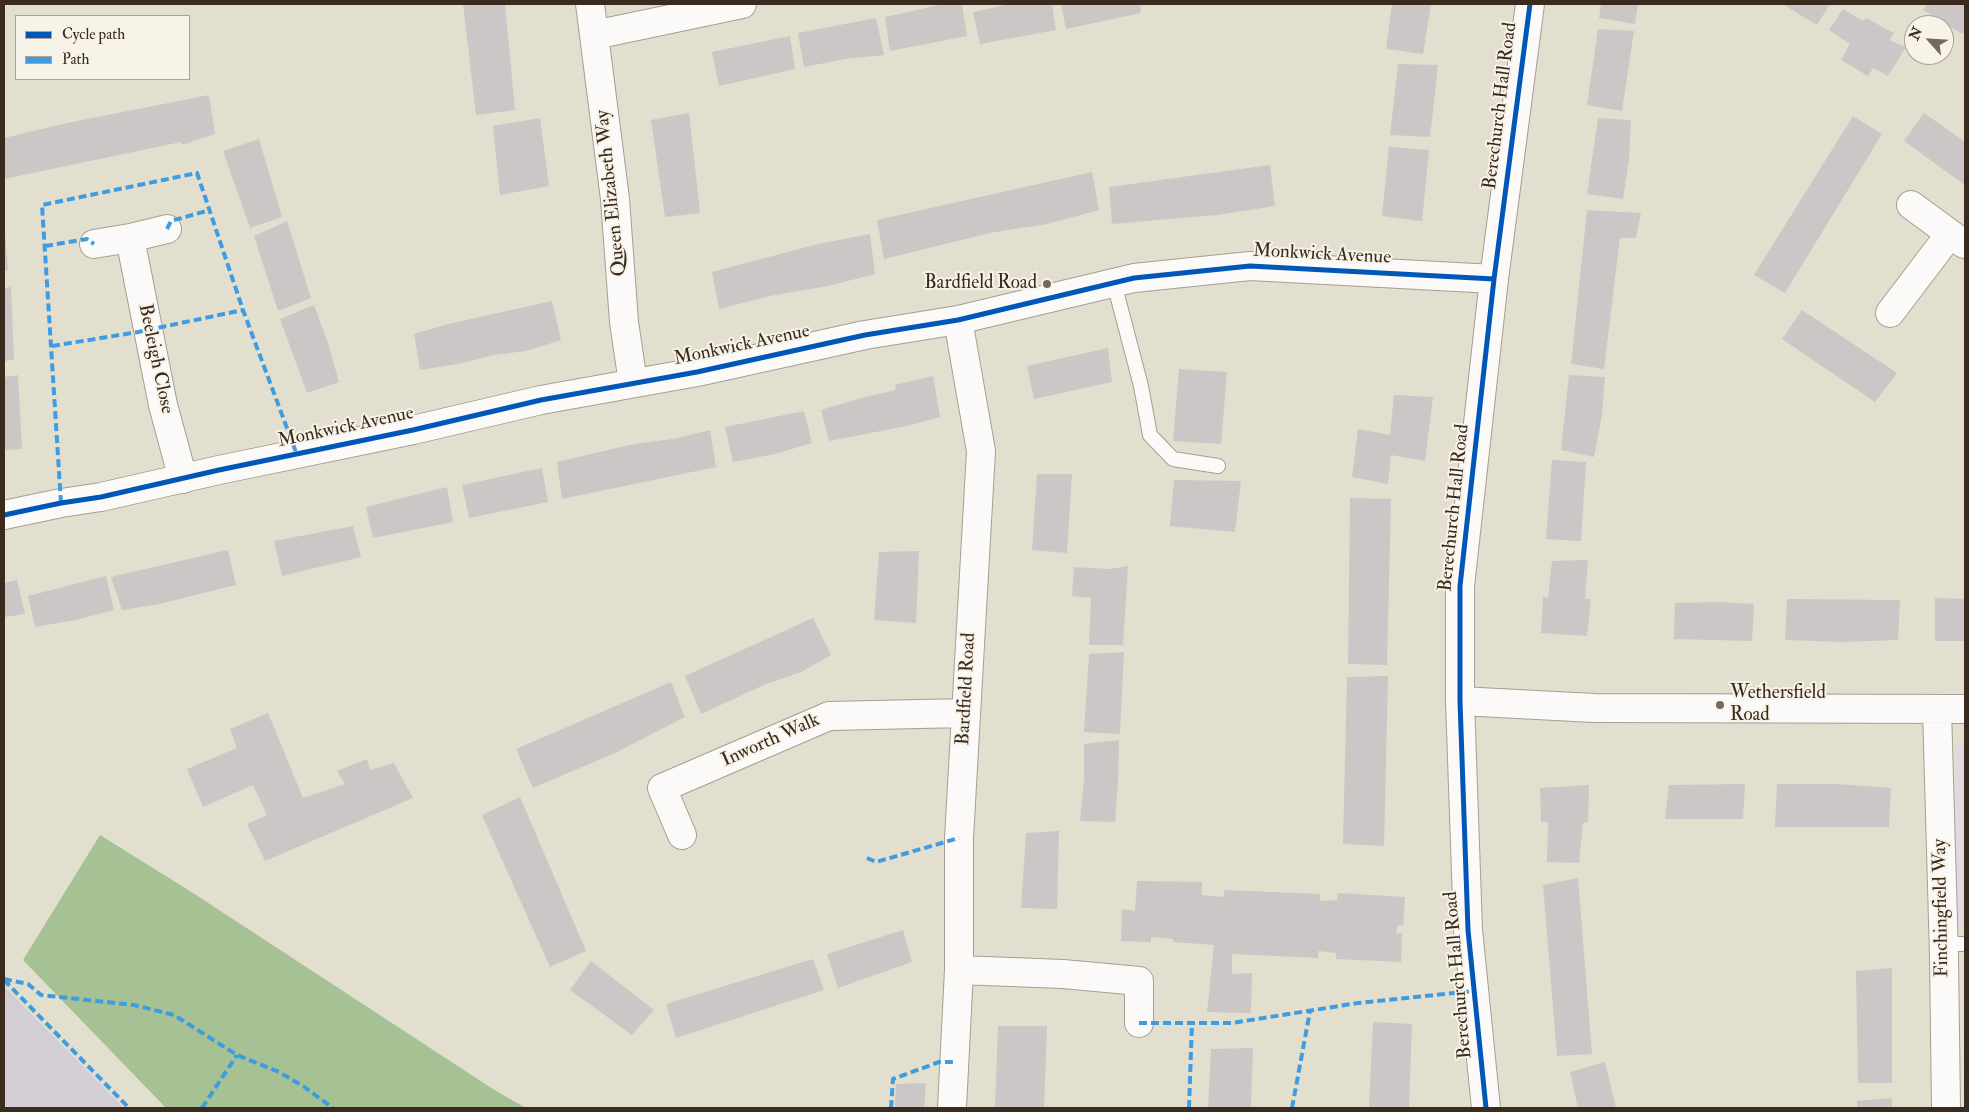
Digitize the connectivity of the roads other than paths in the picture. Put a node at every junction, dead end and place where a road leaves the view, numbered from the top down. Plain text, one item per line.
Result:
1 (590, 4) edge
2 (742, 4) edge
3 (1530, 4) edge
4 (594, 35) junction
5 (1911, 205) dead end
6 (167, 229) dead end
7 (130, 238) junction
8 (1958, 240) edge
9 (94, 244) dead end
10 (1494, 279) junction
11 (1114, 282) junction
12 (1890, 313) dead end
13 (958, 320) junction
14 (633, 383) junction
15 (1218, 466) dead end
16 (183, 479) junction
17 (4, 515) edge
18 (1460, 701) junction
19 (1937, 709) junction
20 (1965, 709) edge
21 (966, 713) junction
22 (682, 835) dead end
23 (1954, 944) edge
24 (959, 970) junction
25 (1139, 1023) dead end
26 (952, 1108) edge
27 (1486, 1108) edge
28 (1946, 1108) edge

1 - 4 street, Queen Elizabeth Way
2 - 4 street
3 - 10 street, Berechurch Hall Road
4 - 14 street, Queen Elizabeth Way
5 - 8 street
6 - 7 street
7 - 9 street
7 - 16 street, Beeleigh Close
8 - 12 street
10 - 11 street, Monkwick Avenue
10 - 18 street, Berechurch Hall Road
11 - 13 street, Monkwick Avenue
11 - 15 lane
13 - 14 street, Monkwick Avenue
13 - 21 street, Bardfield Road
14 - 16 street, Monkwick Avenue
16 - 17 street, Monkwick Avenue
18 - 19 street
18 - 27 street, Berechurch Hall Road
19 - 20 street
19 - 23 street, Finchingfield Way
21 - 22 street, Inworth Walk
21 - 24 street, Bardfield Road
23 - 28 street, Finchingfield Way
24 - 25 street
24 - 26 street, Bardfield Road

